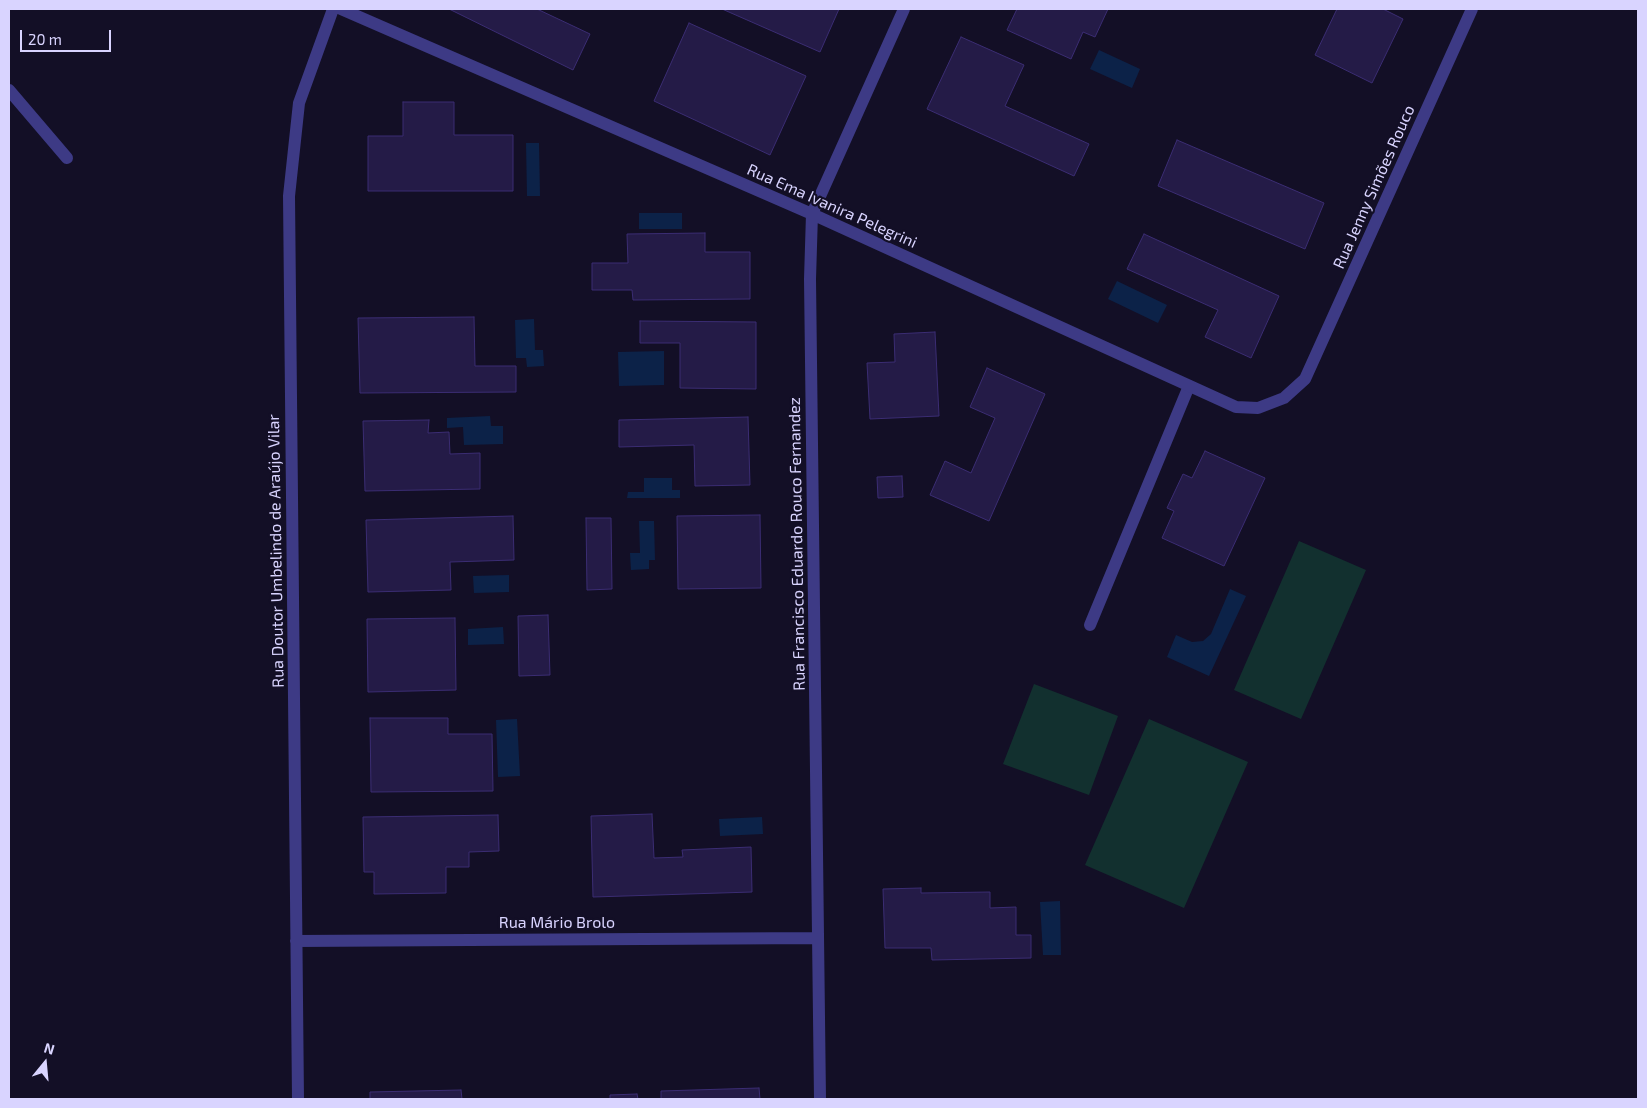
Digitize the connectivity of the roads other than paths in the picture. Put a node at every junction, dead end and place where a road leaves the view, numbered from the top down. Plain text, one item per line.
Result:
1 (333, 9) edge
2 (341, 9) edge
3 (904, 9) edge
4 (1472, 9) edge
5 (9, 90) edge
6 (68, 158) dead end
7 (812, 214) junction
8 (1305, 379) joint
9 (1189, 386) junction
10 (1090, 625) dead end
11 (818, 938) junction
12 (296, 941) junction
13 (298, 1099) edge
14 (820, 1099) edge

1 - 12 street, Rua Doutor Umbelindo de Araújo Vilar
2 - 7 street, Rua Ema Ivanira Pelegrini
3 - 7 street, Rua Francisco Eduardo Rouco Fernandez
4 - 8 street, Rua Jenny Simões Rouco
5 - 6 street
7 - 9 street, Rua Ema Ivanira Pelegrini
7 - 11 street, Rua Francisco Eduardo Rouco Fernandez
8 - 9 street, Rua Ema Ivanira Pelegrini
9 - 10 street
11 - 12 street, Rua Mário Brolo
11 - 14 street, Rua Francisco Eduardo Rouco Fernandez
12 - 13 street, Rua Doutor Umbelindo de Araújo Vilar

